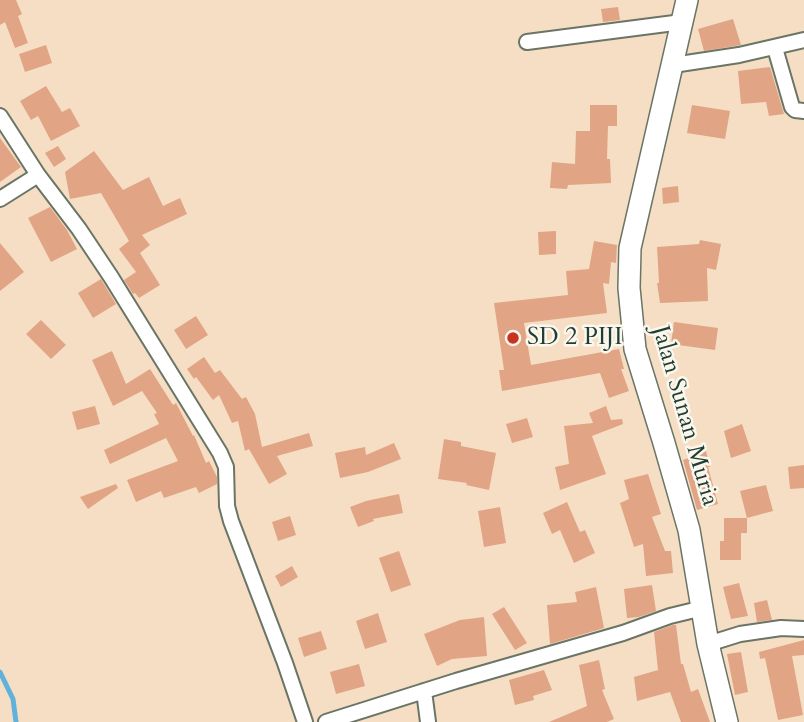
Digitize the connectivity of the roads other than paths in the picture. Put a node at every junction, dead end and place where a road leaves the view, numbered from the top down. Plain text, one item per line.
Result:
1 (687, 0) edge
2 (682, 22) junction
3 (804, 40) edge
4 (527, 42) dead end
5 (775, 48) junction
6 (673, 65) junction
7 (804, 111) edge
8 (0, 116) edge
9 (38, 175) junction
10 (0, 199) edge
11 (703, 608) junction
12 (804, 629) edge
13 (708, 644) junction
14 (424, 691) junction
15 (305, 722) edge
16 (326, 722) edge
17 (428, 722) edge
18 (727, 722) edge

1 - 2 main road, Jalan Sunan Muria
2 - 4 street
2 - 6 main road, Jalan Sunan Muria
3 - 5 street
5 - 6 street
5 - 7 street
6 - 11 main road, Jalan Sunan Muria
8 - 9 street
9 - 10 street
9 - 15 street
11 - 13 main road, Jalan Sunan Muria
11 - 14 street
12 - 13 street
13 - 18 main road, Jalan Sunan Muria
14 - 16 street
14 - 17 street

